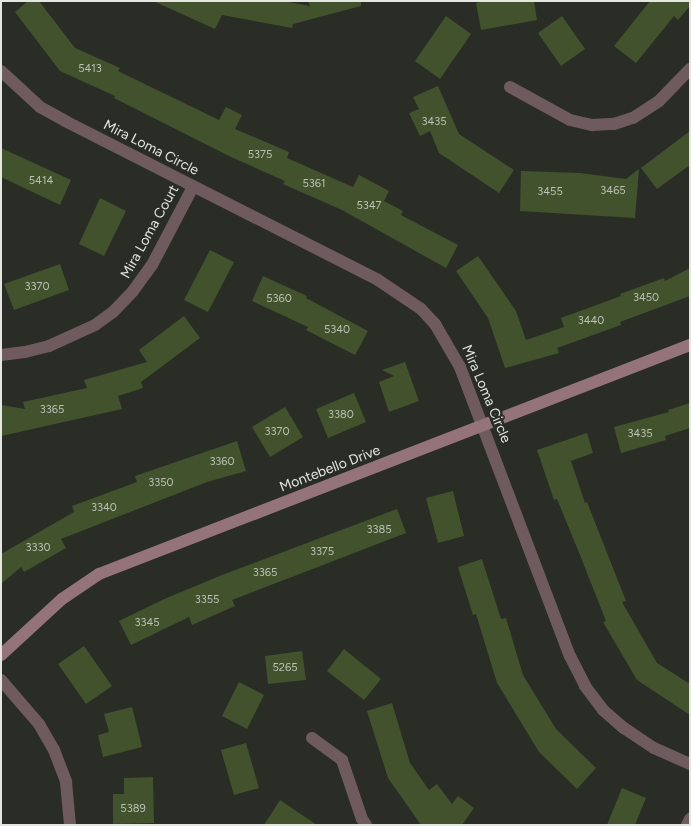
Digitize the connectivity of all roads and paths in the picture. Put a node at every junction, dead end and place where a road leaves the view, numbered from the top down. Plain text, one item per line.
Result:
1 (690, 69) edge
2 (1, 70) edge
3 (510, 87) dead end
4 (193, 186) junction
5 (690, 345) edge
6 (1, 355) edge
7 (484, 426) junction
8 (1, 655) edge
9 (1, 680) edge
10 (312, 738) dead end
11 (690, 764) edge
12 (690, 819) edge
13 (362, 823) edge
14 (70, 825) edge
15 (687, 825) edge

1 - 3 street
2 - 4 street, Mira Loma Circle
4 - 6 street, Mira Loma Court
4 - 7 street, Mira Loma Circle
5 - 7 street, Montebello Drive
7 - 8 street, Montebello Drive
7 - 11 street, Mira Loma Circle
9 - 14 street
10 - 13 street
12 - 15 street

